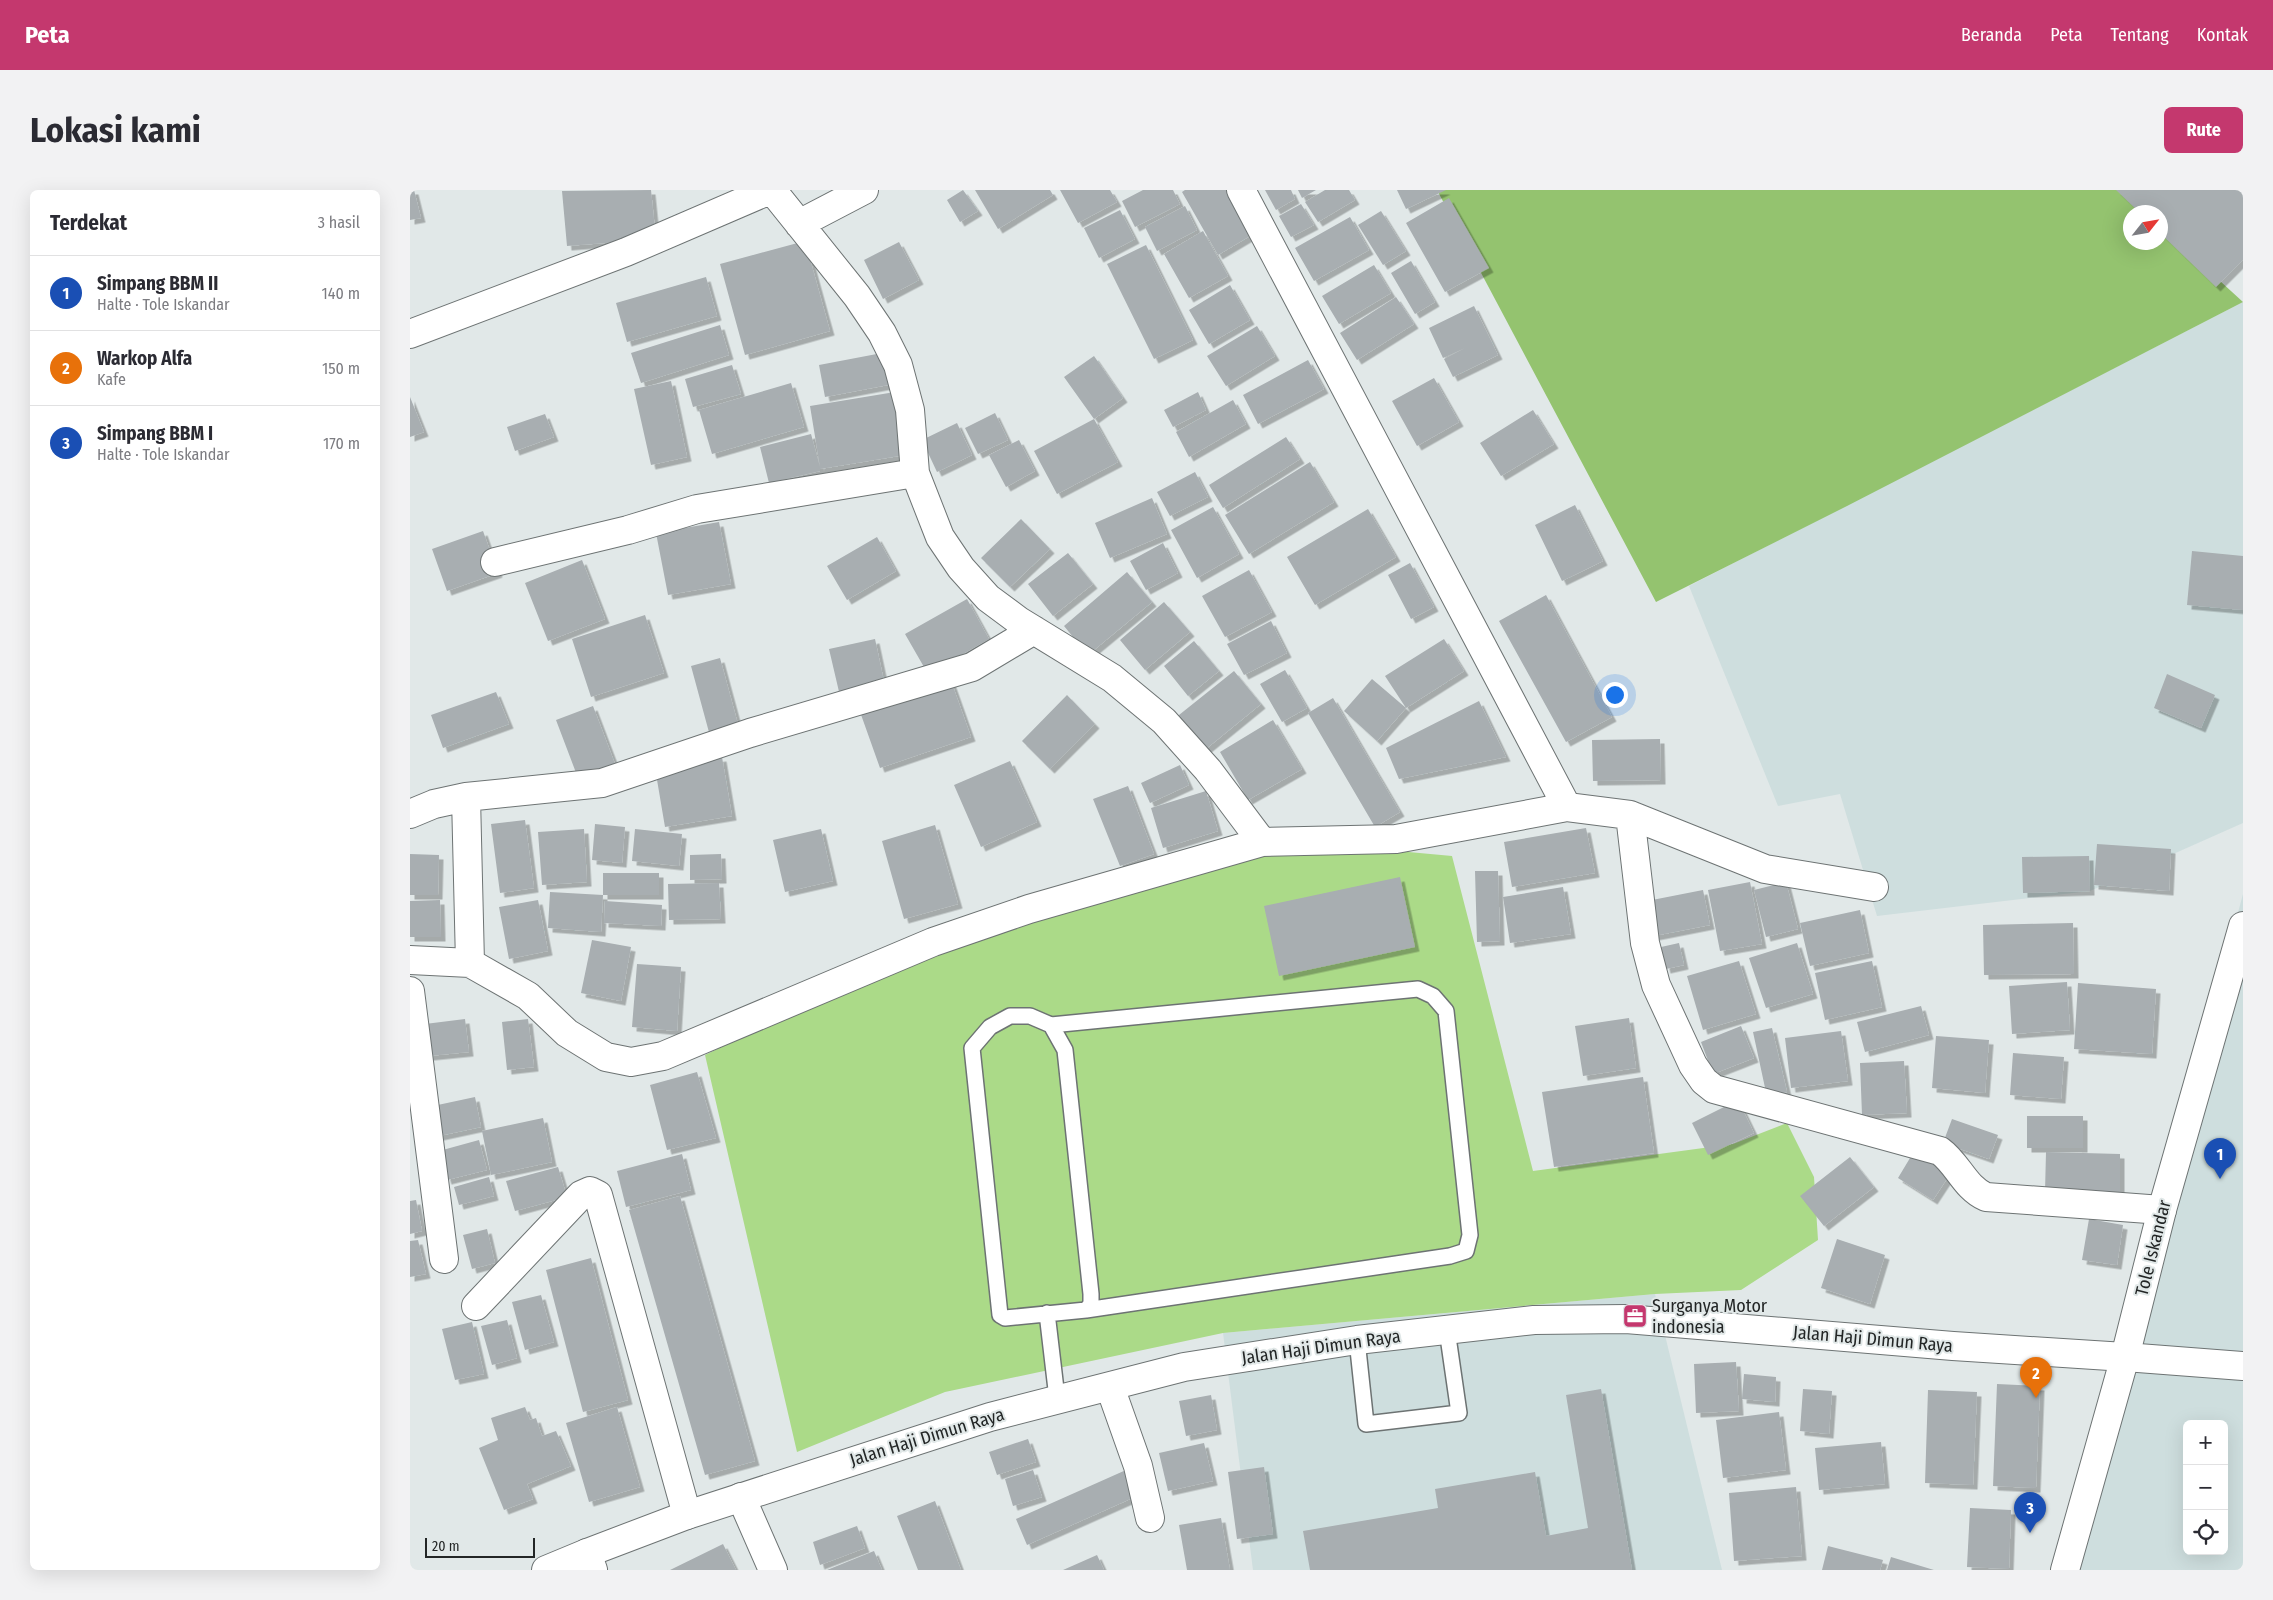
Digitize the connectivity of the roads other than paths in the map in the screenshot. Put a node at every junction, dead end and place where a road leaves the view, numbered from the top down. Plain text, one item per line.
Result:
1 (771, 190) edge
2 (864, 190) edge
3 (1241, 190) edge
4 (799, 224) junction
5 (410, 334) edge
6 (915, 473) junction
7 (495, 562) dead end
8 (1034, 630) junction
9 (466, 796) junction
10 (1567, 807) junction
11 (410, 814) edge
12 (1630, 815) junction
13 (1262, 842) junction
14 (1874, 887) dead end
15 (2243, 926) edge
16 (410, 960) edge
17 (470, 963) junction
18 (410, 991) edge
19 (1051, 1025) junction
20 (2162, 1210) junction
21 (444, 1259) dead end
22 (476, 1306) dead end
23 (1086, 1310) junction
24 (1047, 1313) junction
25 (1447, 1330) junction
26 (1358, 1340) junction
27 (2125, 1357) junction
28 (2243, 1366) edge
29 (1110, 1387) junction
30 (1057, 1398) junction
31 (740, 1498) junction
32 (687, 1516) junction
33 (1150, 1518) dead end
34 (590, 1561) edge
35 (546, 1570) edge
36 (773, 1570) edge
37 (2065, 1570) edge

1 - 4 street
1 - 5 street
2 - 4 street
3 - 10 street
4 - 6 street
6 - 7 street
6 - 8 street
8 - 9 street
8 - 13 street
9 - 11 street
9 - 17 street
10 - 12 street
10 - 13 street
12 - 14 street
12 - 20 street
13 - 17 street
15 - 20 street, Tole Iskandar
16 - 17 street
18 - 21 street
19 - 23 lane
19 - 23 lane
19 - 24 lane
20 - 27 street, Tole Iskandar
22 - 32 street
23 - 24 lane
24 - 30 lane
25 - 26 street, Jalan Haji Dimun Raya
25 - 26 lane
25 - 27 street, Jalan Haji Dimun Raya
26 - 29 street, Jalan Haji Dimun Raya
27 - 28 street, Jalan Haji Dimun Raya
27 - 37 street, Tole Iskandar
29 - 30 street, Jalan Haji Dimun Raya
29 - 33 street
30 - 31 street, Jalan Haji Dimun Raya
31 - 32 street, Jalan Haji Dimun Raya
31 - 36 street
32 - 34 street, Jalan Haji Dimun Raya
34 - 35 street, Jalan Haji Dimun Raya

